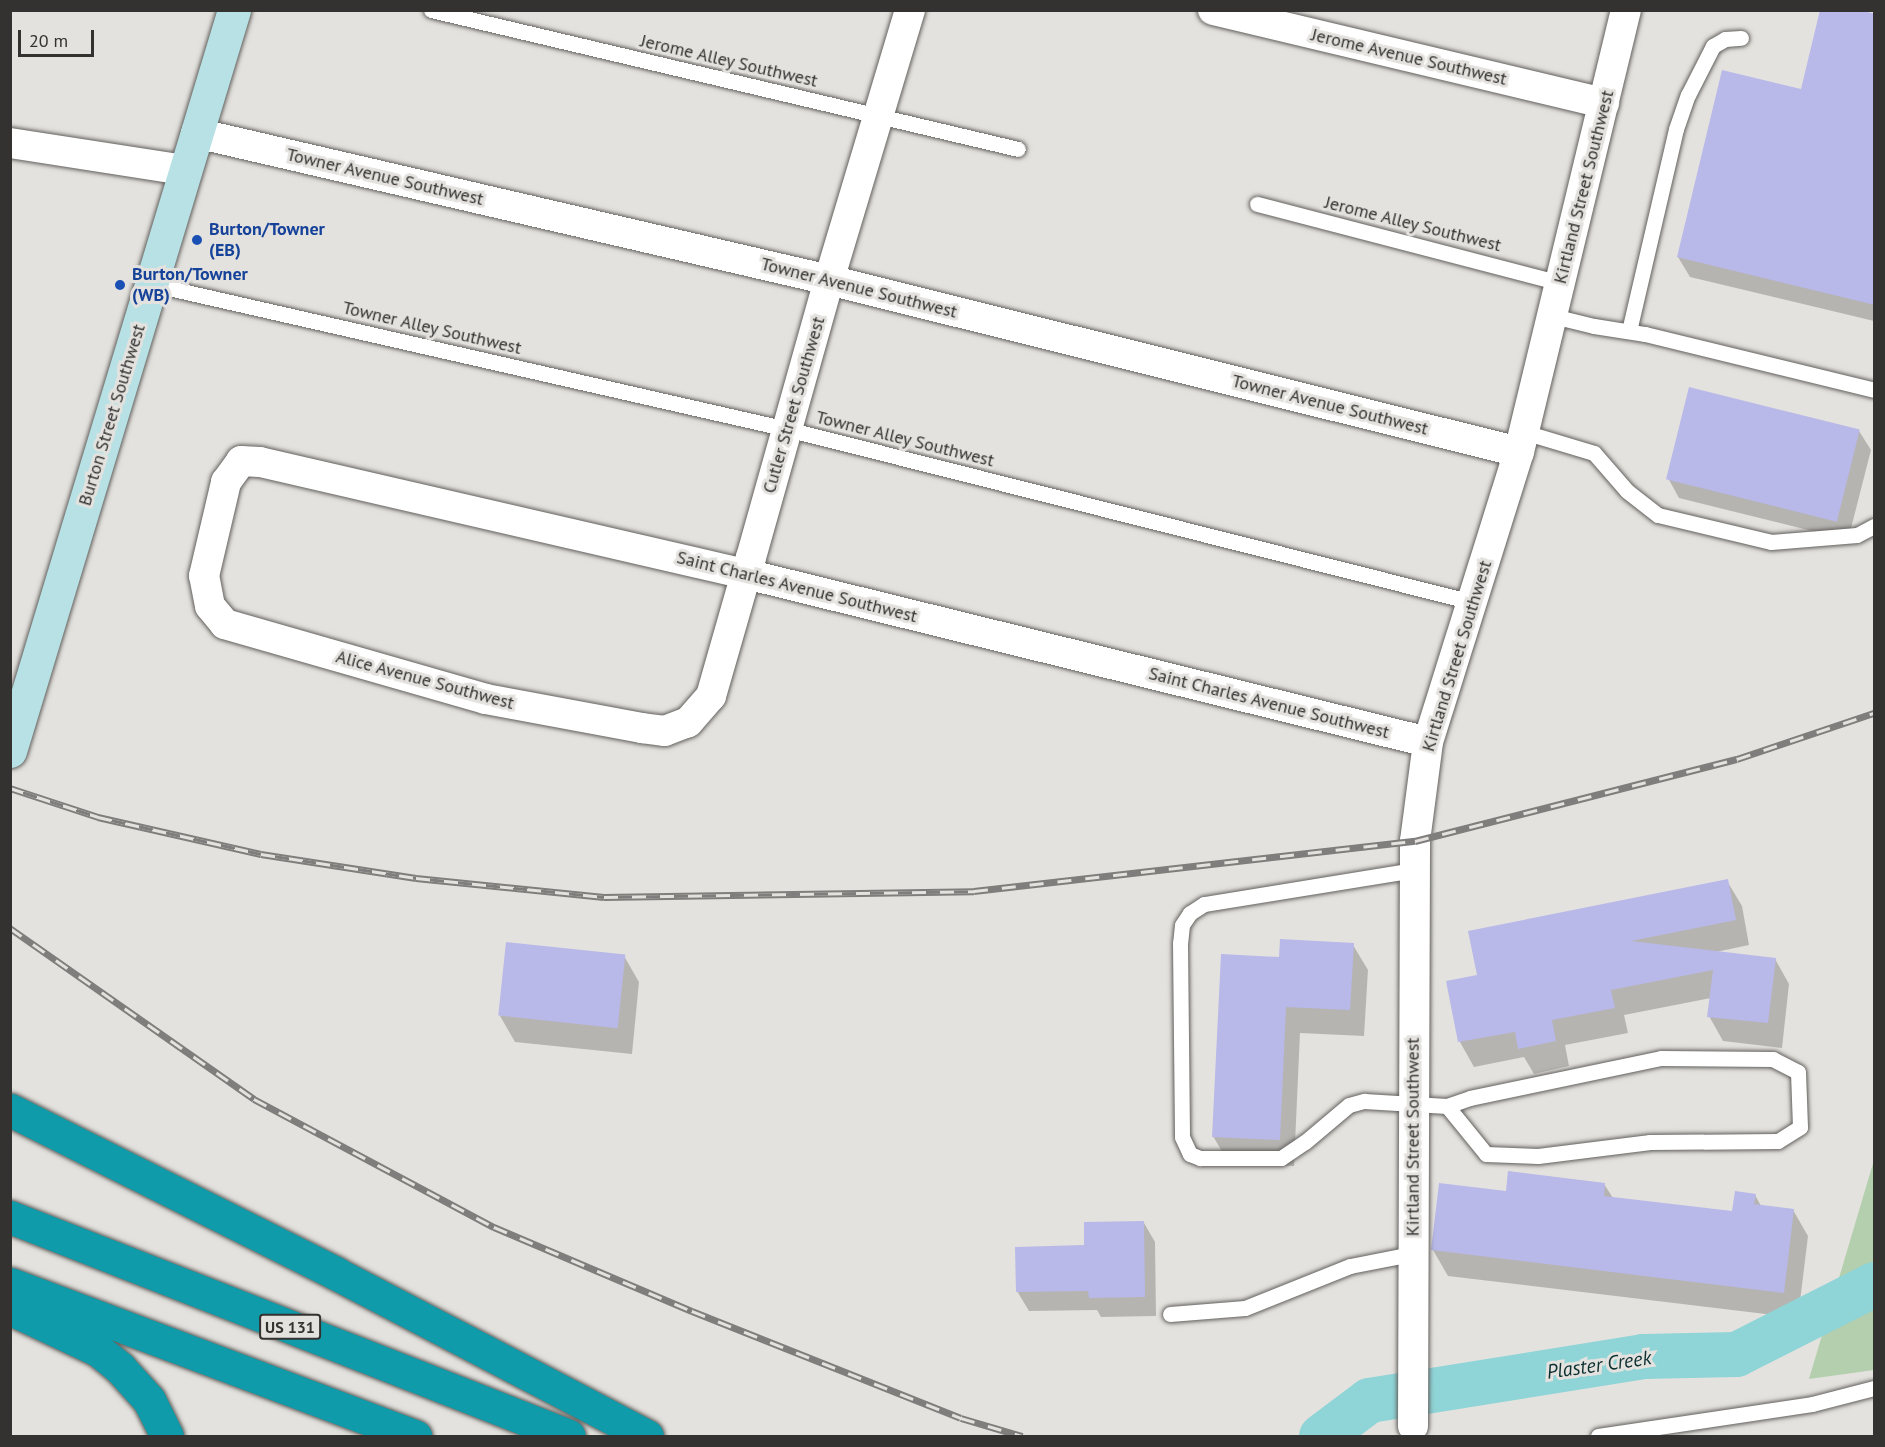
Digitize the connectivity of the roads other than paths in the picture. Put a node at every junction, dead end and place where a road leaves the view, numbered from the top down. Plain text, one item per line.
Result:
1 (234, 10) edge
2 (431, 10) edge
3 (910, 10) edge
4 (1213, 10) edge
5 (1626, 10) edge
6 (1741, 38) dead end
7 (1604, 103) junction
8 (879, 115) junction
9 (196, 133) junction
10 (10, 143) edge
11 (1018, 149) dead end
12 (184, 170) junction
13 (1257, 204) dead end
14 (829, 280) junction
15 (1561, 283) junction
16 (151, 284) junction
17 (1552, 316) junction
18 (1629, 331) junction
19 (1875, 390) edge
20 (787, 429) junction
21 (1521, 442) junction
22 (1875, 526) edge
23 (212, 533) joint
24 (746, 574) junction
25 (1472, 602) junction
26 (711, 696) joint
27 (1428, 742) junction
28 (10, 751) edge
29 (1414, 870) junction
30 (1413, 1102) junction
31 (1447, 1107) junction
32 (10, 1110) edge
33 (10, 1217) edge
34 (1412, 1254) junction
35 (10, 1284) edge
36 (10, 1303) edge
37 (1170, 1314) dead end
38 (1875, 1388) edge
39 (1414, 1431) edge
40 (167, 1437) edge
41 (415, 1437) edge
42 (569, 1437) edge
43 (647, 1437) edge
44 (1598, 1437) edge

1 - 9 main road, Burton Street Southwest
2 - 8 lane, Jerome Alley Southwest
3 - 8 street, Cutler Street Southwest
4 - 7 street, Jerome Avenue Southwest
5 - 7 street, Kirtland Street Southwest
6 - 18 lane
7 - 15 street, Kirtland Street Southwest
8 - 11 lane, Jerome Alley Southwest
8 - 14 street, Cutler Street Southwest
9 - 12 main road, Burton Street Southwest
9 - 14 street, Towner Avenue Southwest
10 - 12 street
12 - 16 main road, Burton Street Southwest
13 - 15 lane, Jerome Alley Southwest
14 - 20 street, Cutler Street Southwest
14 - 21 street, Towner Avenue Southwest
15 - 17 street, Kirtland Street Southwest
16 - 20 lane, Towner Alley Southwest
16 - 28 main road, Burton Street Southwest
17 - 18 lane
17 - 21 street, Kirtland Street Southwest
18 - 19 lane
20 - 24 street, Cutler Street Southwest
20 - 25 lane, Towner Alley Southwest
21 - 22 lane
21 - 25 street, Kirtland Street Southwest
23 - 24 street, Saint Charles Avenue Southwest
23 - 26 street, Alice Avenue Southwest
24 - 26 street, Cutler Street Southwest
24 - 27 street, Saint Charles Avenue Southwest
25 - 27 street, Kirtland Street Southwest
27 - 29 street, Kirtland Street Southwest
29 - 30 street, Kirtland Street Southwest
29 - 30 lane
30 - 31 lane
30 - 34 street, Kirtland Street Southwest
31 - 31 lane
32 - 43 highway
33 - 42 highway, US 131
34 - 37 lane
34 - 39 street, Kirtland Street Southwest
35 - 41 highway
36 - 40 highway
38 - 44 lane

